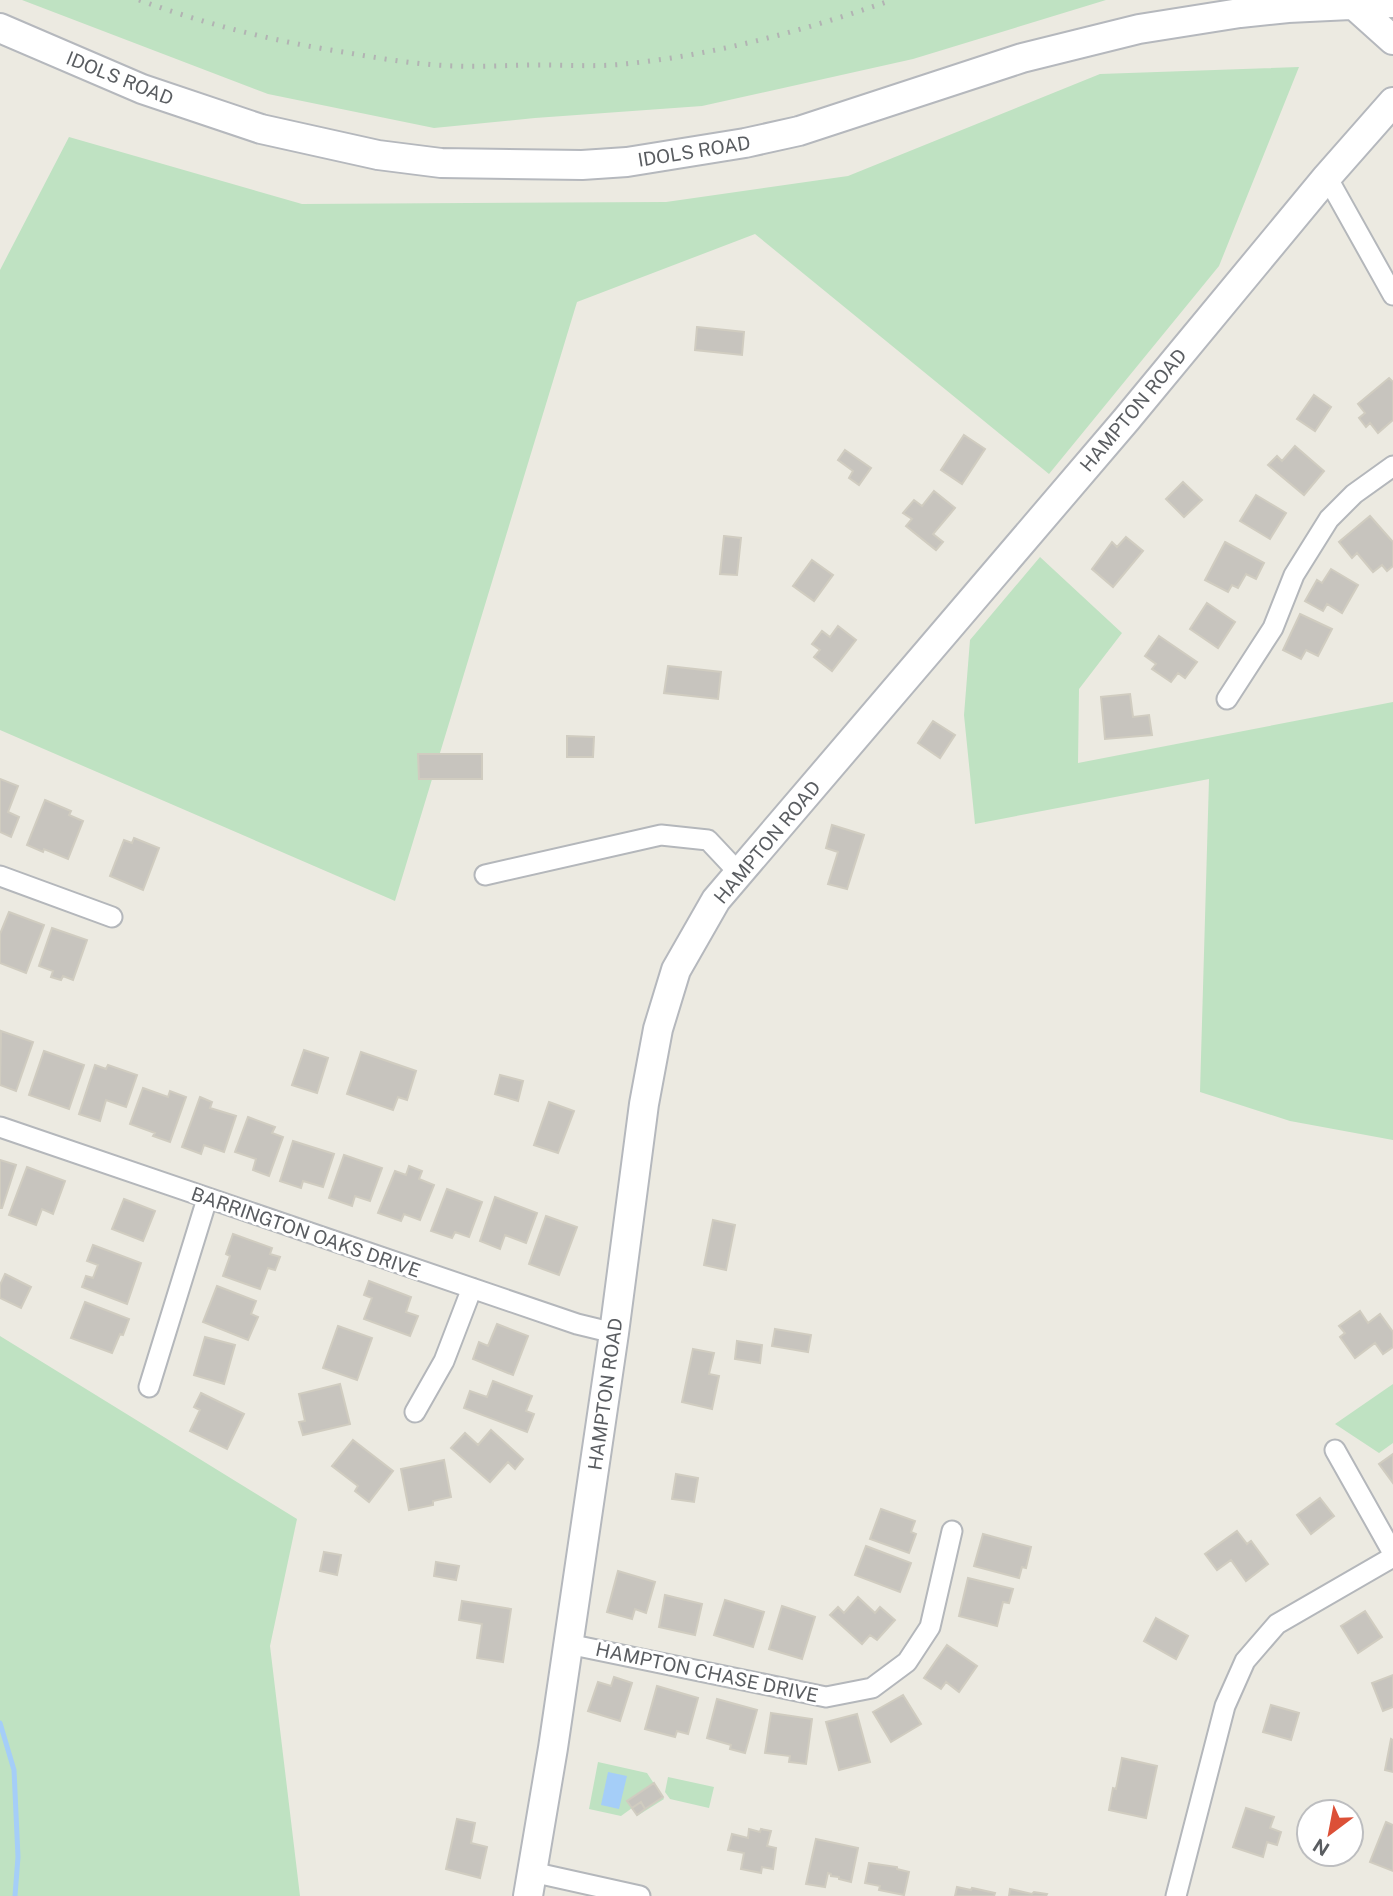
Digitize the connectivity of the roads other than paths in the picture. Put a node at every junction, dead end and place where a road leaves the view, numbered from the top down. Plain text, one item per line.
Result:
1 (1393, 3) edge
2 (1354, 5) junction
3 (0, 28) edge
4 (1393, 40) edge
5 (1393, 102) edge
6 (1327, 177) junction
7 (1393, 295) edge
8 (1393, 466) edge
9 (1227, 699) dead end
10 (739, 873) junction
11 (485, 875) dead end
12 (0, 876) edge
13 (112, 918) dead end
14 (0, 1126) edge
15 (207, 1199) junction
16 (472, 1288) junction
17 (614, 1333) junction
18 (149, 1387) dead end
19 (415, 1412) dead end
20 (1335, 1450) dead end
21 (952, 1531) dead end
22 (1393, 1555) edge
23 (568, 1644) junction
24 (530, 1884) edge
25 (640, 1896) edge
26 (1176, 1896) edge

1 - 2 main road, IDOLS ROAD
2 - 3 main road, IDOLS ROAD
2 - 4 main road
5 - 6 main road, HAMPTON ROAD
6 - 7 street
6 - 10 main road, HAMPTON ROAD
8 - 9 street
10 - 11 street
10 - 17 main road, HAMPTON ROAD
12 - 13 street
14 - 15 street, BARRINGTON OAKS DRIVE
15 - 16 street, BARRINGTON OAKS DRIVE
15 - 18 street
16 - 17 street, BARRINGTON OAKS DRIVE
16 - 19 street
17 - 23 main road, HAMPTON ROAD
20 - 22 street
21 - 23 street, HAMPTON CHASE DRIVE
22 - 26 street
23 - 24 main road, HAMPTON ROAD
24 - 25 street

